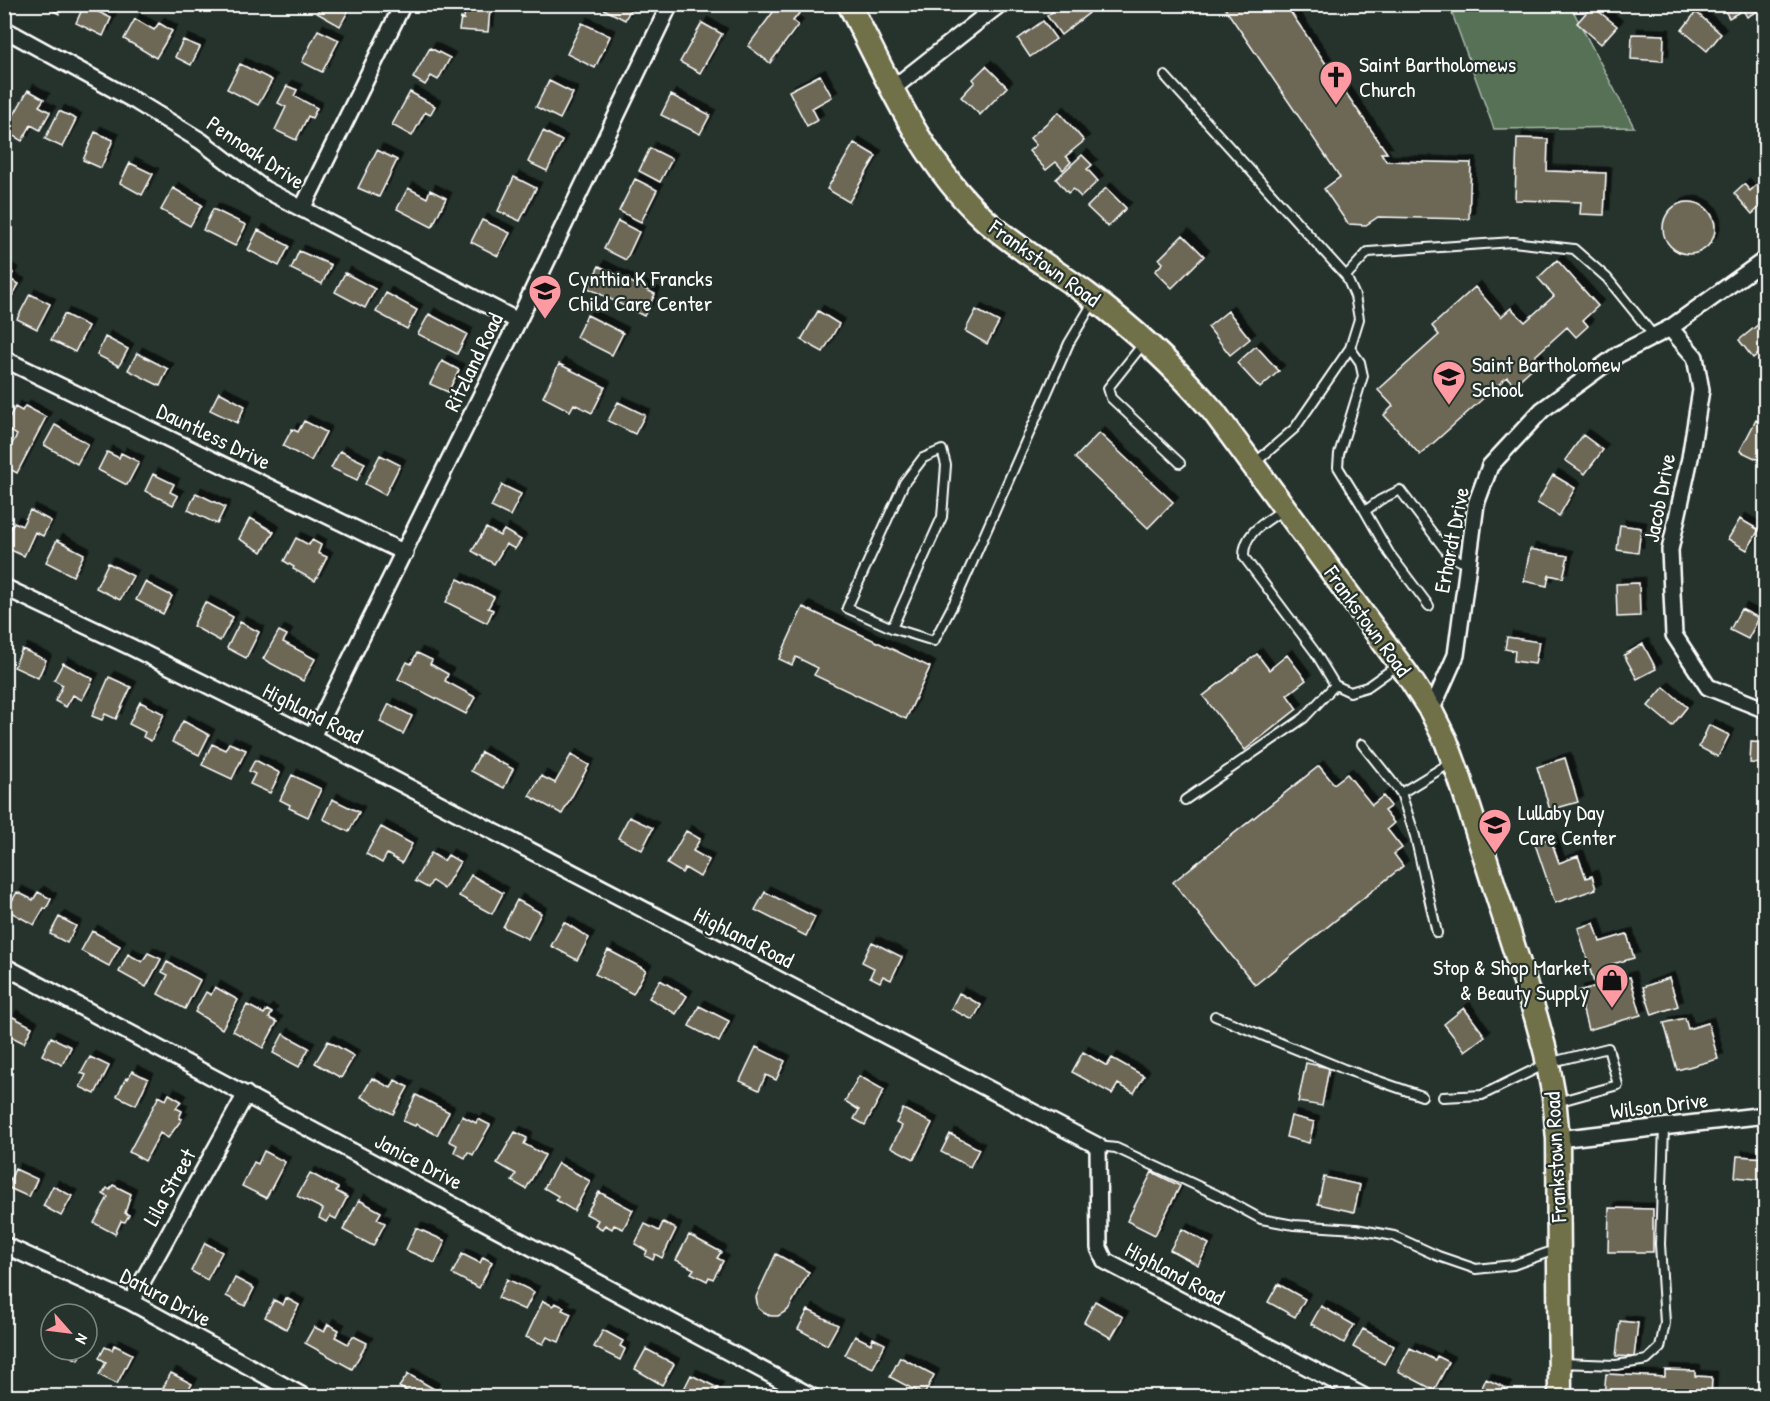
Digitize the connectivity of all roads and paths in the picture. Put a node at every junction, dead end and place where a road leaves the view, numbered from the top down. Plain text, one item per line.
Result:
1 (670, 4) edge
2 (849, 4) edge
3 (1000, 4) edge
4 (400, 10) dead end
5 (4, 29) edge
6 (1165, 76) dead end
7 (892, 89) junction
8 (302, 210) junction
9 (1766, 259) edge
10 (1346, 276) junction
11 (1095, 300) junction
12 (518, 321) junction
13 (1670, 327) junction
14 (1654, 336) junction
15 (1146, 340) junction
16 (1350, 348) junction
17 (4, 359) edge
18 (1180, 464) dead end
19 (1253, 465) junction
20 (1285, 508) junction
21 (1365, 512) junction
22 (405, 553) junction
23 (1467, 565) junction
24 (4, 587) edge
25 (1429, 606) dead end
26 (892, 628) junction
27 (1400, 664) junction
28 (1335, 685) junction
29 (1766, 710) edge
30 (1431, 711) junction
31 (312, 737) junction
32 (1362, 744) dead end
33 (1454, 761) junction
34 (1401, 793) junction
35 (1185, 800) dead end
36 (1437, 933) dead end
37 (4, 966) edge
38 (1215, 1016) dead end
39 (1548, 1063) junction
40 (246, 1094) junction
41 (1422, 1096) dead end
42 (1443, 1097) dead end
43 (1554, 1102) junction
44 (1766, 1115) edge
45 (1664, 1127) junction
46 (1558, 1139) junction
47 (1098, 1146) junction
48 (4, 1245) edge
49 (1559, 1249) junction
50 (131, 1302) junction
51 (1560, 1363) junction
52 (303, 1396) edge
53 (811, 1396) edge
54 (1363, 1396) edge
55 (1560, 1396) edge

1 - 12 street, Ritzland Road
2 - 7 main road, Frankstown Road
3 - 7 street
4 - 8 street
5 - 8 street, Pennoak Drive
6 - 10 lane
7 - 11 main road, Frankstown Road
8 - 12 street, Pennoak Drive
9 - 13 street, Erhardt Drive
10 - 14 lane
10 - 16 lane
11 - 15 main road, Frankstown Road
11 - 26 lane
12 - 22 street, Ritzland Road
13 - 14 street, Erhardt Drive
13 - 29 street, Jacob Drive
14 - 23 street, Erhardt Drive
15 - 18 lane
15 - 19 main road, Frankstown Road
16 - 19 lane
16 - 21 lane
17 - 22 street, Dauntless Drive
19 - 20 main road, Frankstown Road
20 - 27 main road, Frankstown Road
20 - 28 lane
21 - 23 lane
21 - 25 lane
22 - 31 street, Ritzland Road
23 - 30 street, Erhardt Drive
24 - 31 street, Highland Road
26 - 26 lane
27 - 28 lane
27 - 30 main road, Frankstown Road
28 - 35 lane
30 - 33 main road, Frankstown Road
31 - 47 street, Highland Road
32 - 34 lane
33 - 34 lane
33 - 39 main road, Frankstown Road
34 - 36 lane
37 - 40 street, Janice Drive
38 - 41 lane
39 - 42 lane
39 - 43 main road, Frankstown Road
39 - 43 lane
40 - 50 street, Lila Street
40 - 53 street, Janice Drive
43 - 46 main road, Frankstown Road
44 - 45 street, Wilson Drive
45 - 46 street, Wilson Drive
45 - 51 lane
46 - 49 main road, Frankstown Road
47 - 49 lane
47 - 54 street, Highland Road
48 - 50 street, Datura Drive
49 - 51 main road, Frankstown Road
50 - 52 street, Datura Drive
51 - 55 main road, Frankstown Road

